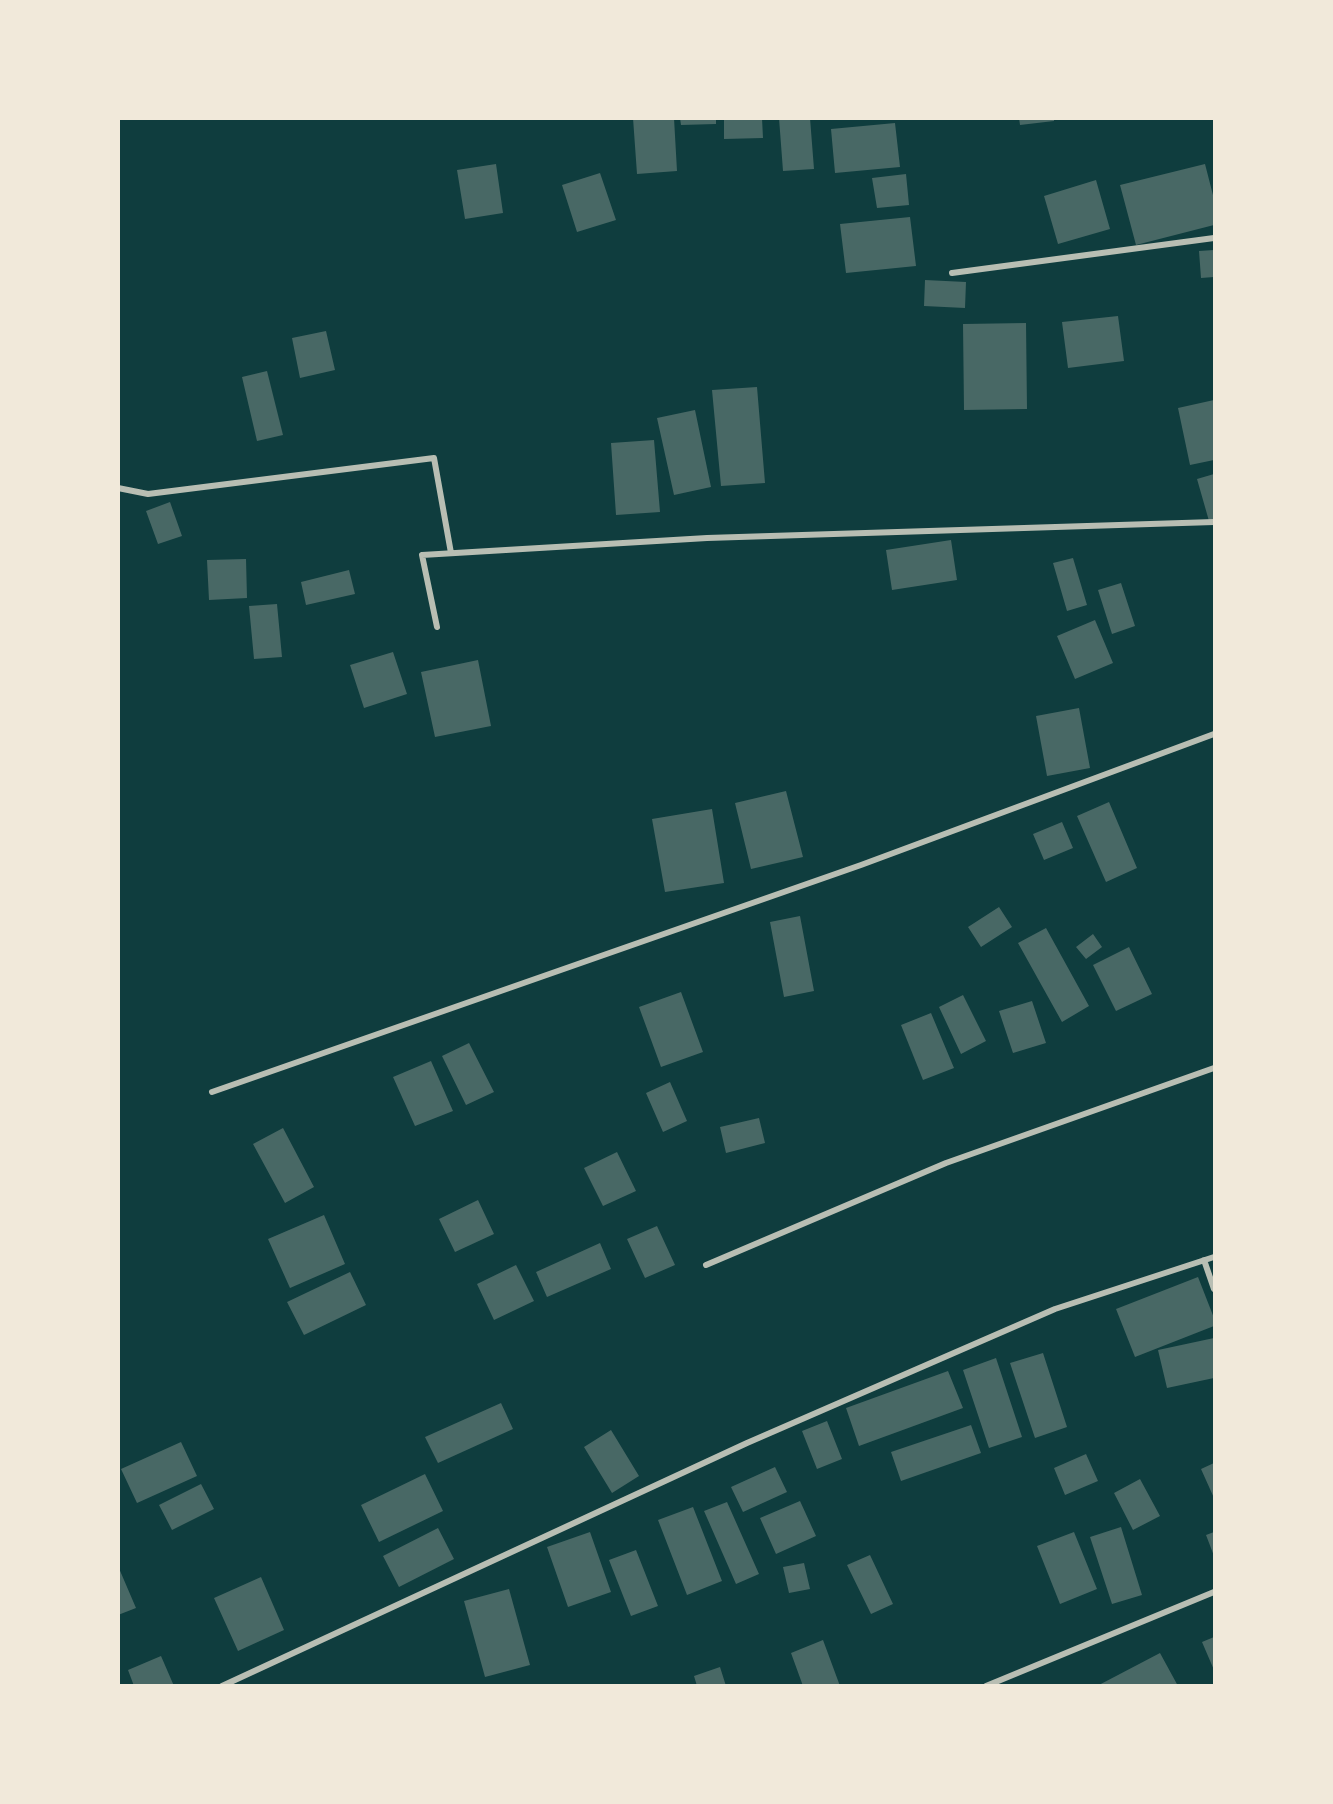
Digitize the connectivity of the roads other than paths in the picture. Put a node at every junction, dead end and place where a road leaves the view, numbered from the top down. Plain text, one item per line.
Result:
1 (1215, 238) edge
2 (952, 273) dead end
3 (118, 488) edge
4 (1215, 522) edge
5 (452, 553) junction
6 (437, 627) dead end
7 (1215, 734) edge
8 (1215, 1068) edge
9 (212, 1092) dead end
10 (1215, 1257) edge
11 (1204, 1260) junction
12 (706, 1265) dead end
13 (1215, 1289) edge
14 (1215, 1592) edge
15 (222, 1686) edge
16 (986, 1686) edge

1 - 2 street
3 - 5 street
4 - 5 street
5 - 6 street
7 - 9 street
8 - 12 street
10 - 11 street
11 - 13 street
11 - 15 street
14 - 16 street

